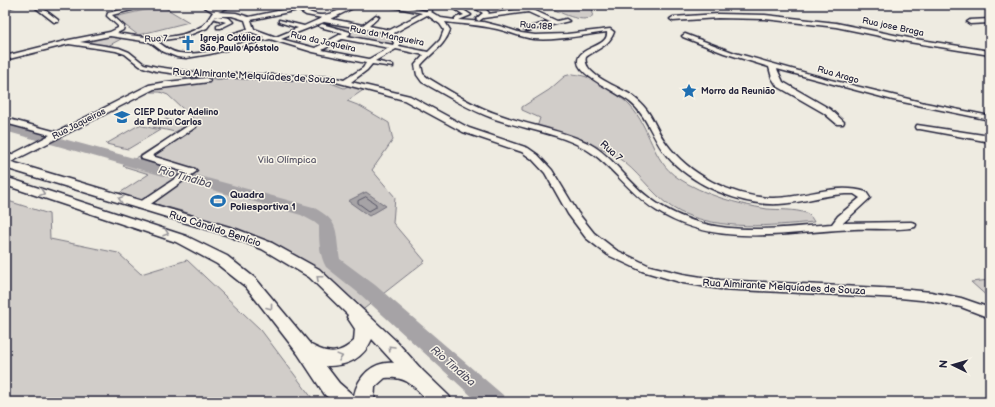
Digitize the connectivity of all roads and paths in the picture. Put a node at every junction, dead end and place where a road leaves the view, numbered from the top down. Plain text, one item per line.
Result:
1 (14, 5) edge
2 (41, 5) edge
3 (148, 5) edge
4 (204, 5) edge
5 (231, 5) edge
6 (314, 5) edge
7 (325, 5) edge
8 (356, 5) edge
9 (387, 5) edge
10 (420, 5) edge
11 (452, 5) edge
12 (473, 5) edge
13 (519, 5) edge
14 (5, 7) edge
15 (300, 9) junction
16 (349, 9) junction
17 (526, 10) junction
18 (428, 13) junction
19 (215, 14) junction
20 (308, 14) junction
21 (376, 17) dead end
22 (481, 17) junction
23 (248, 19) junction
24 (327, 19) junction
25 (673, 19) dead end
26 (444, 20) junction
27 (566, 20) dead end
28 (56, 21) dead end
29 (990, 21) edge
30 (467, 22) junction
31 (970, 22) dead end
32 (556, 23) junction
33 (314, 24) junction
34 (219, 27) dead end
35 (364, 27) junction
36 (304, 28) junction
37 (527, 29) dead end
38 (251, 30) junction
39 (391, 32) junction
40 (110, 34) junction
41 (230, 36) dead end
42 (685, 36) dead end
43 (342, 37) junction
44 (272, 38) junction
45 (154, 41) junction
46 (69, 42) junction
47 (396, 47) junction
48 (315, 51) junction
49 (990, 53) edge
50 (429, 54) junction
51 (5, 58) edge
52 (370, 62) junction
53 (772, 65) junction
54 (391, 66) dead end
55 (248, 76) junction
56 (346, 82) junction
57 (990, 118) edge
58 (5, 120) edge
59 (840, 122) dead end
60 (920, 126) dead end
61 (192, 127) dead end
62 (52, 138) junction
63 (990, 140) edge
64 (5, 163) edge
65 (5, 181) edge
66 (141, 206) junction
67 (911, 225) dead end
68 (835, 227) junction
69 (347, 304) junction
70 (990, 313) edge
71 (304, 349) junction
72 (417, 377) junction
73 (348, 402) edge
74 (364, 402) edge
75 (442, 402) edge

1 - 14 street
2 - 28 street
3 - 40 street
4 - 19 street
5 - 19 street, Rua 7
6 - 15 street
7 - 16 street
8 - 16 street
9 - 18 street
10 - 18 street
11 - 26 street
12 - 22 street
13 - 17 street
15 - 20 street
15 - 23 street
16 - 24 street
17 - 22 street
17 - 32 street
18 - 26 street
18 - 39 street
19 - 23 street
19 - 34 street
19 - 45 street, Rua 7
20 - 24 street
20 - 36 street
21 - 35 street
22 - 30 street
23 - 38 street
24 - 33 street
24 - 35 street
25 - 49 street, Rua jose Braga
26 - 30 street, Rua 188
26 - 50 street, Rua 7
27 - 32 street
29 - 31 street
30 - 68 street, Rua 188
32 - 37 street
33 - 36 street
33 - 43 street
35 - 39 street
36 - 44 street
38 - 41 street
38 - 44 street, Rua da Jaqueira
39 - 47 street
40 - 45 street, Rua 7
40 - 46 street, Rua 7
42 - 53 street, Rua Arago
43 - 47 street, Rua da Mangueira
43 - 48 street
44 - 45 street
44 - 48 street, Rua da Jaqueira
46 - 51 street, Rua Almirante Melquíades de Souza
46 - 55 street, Rua Almirante Melquíades de Souza
47 - 50 street, Rua da Mangueira
47 - 52 street
48 - 52 street, Rua da Jaqueira
50 - 68 street, Rua 7
52 - 54 street, Rua da Jaqueira
52 - 56 street
53 - 57 street, Rua Arago
53 - 59 street
55 - 56 street, Rua Almirante Melquíades de Souza
55 - 62 street, Rua Jaqueiras
56 - 70 street, Rua Almirante Melquíades de Souza
58 - 62 street
60 - 63 street
61 - 66 street
62 - 64 street, Rua Jaqueiras
66 -> 64 main road, Rua Cândido Benício
65 -> 71 main road, Rua Cândido Benício
69 -> 66 main road, Rua Cândido Benício
67 - 68 street, Rua 7
71 -> 69 main road
72 -> 69 main road, Rua Cândido Benício
71 - 73 main road, Rua Cândido Benício
72 - 74 main road
72 - 75 main road, Rua Cândido Benício

